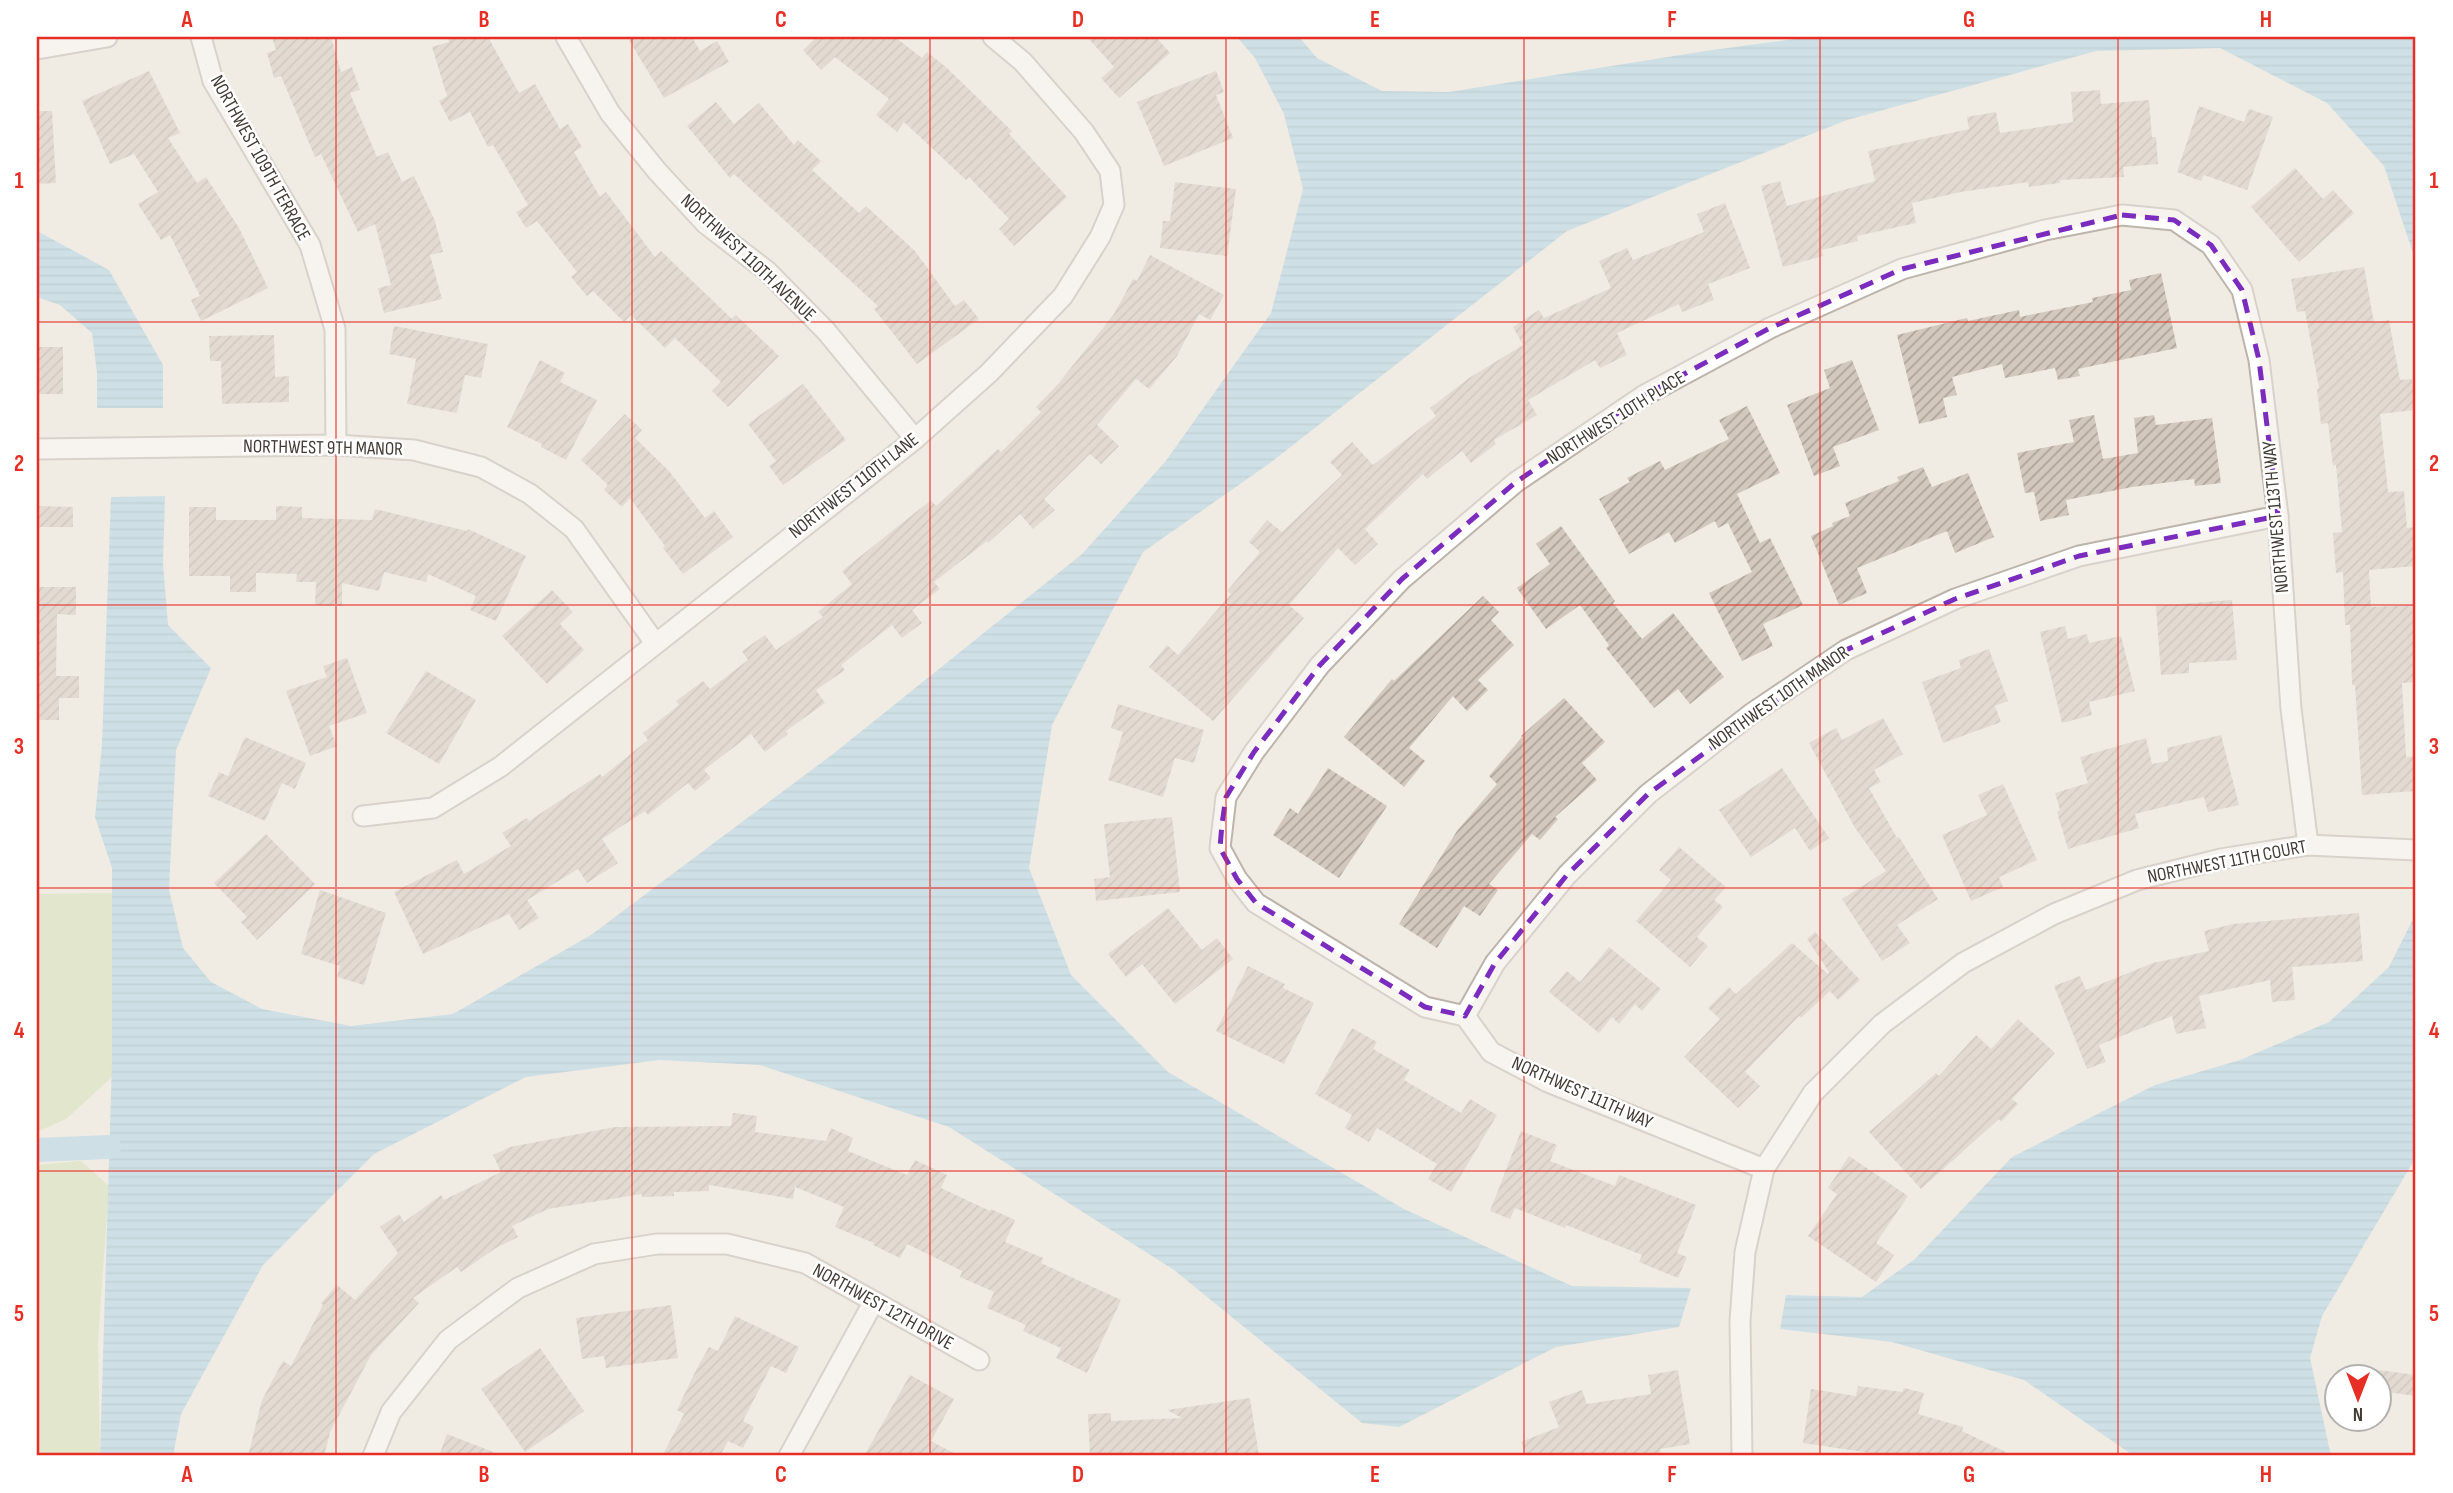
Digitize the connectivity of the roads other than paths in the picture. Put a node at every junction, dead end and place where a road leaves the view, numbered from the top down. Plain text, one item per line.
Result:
1 (107, 37) edge
2 (201, 37) edge
3 (566, 37) edge
4 (993, 37) edge
5 (37, 50) edge
6 (2174, 220) joint
7 (915, 439) junction
8 (336, 445) junction
9 (37, 449) edge
10 (2278, 516) junction
11 (655, 643) junction
12 (363, 816) dead end
13 (2308, 845) junction
14 (2416, 850) edge
15 (1465, 1016) junction
16 (1764, 1169) junction
17 (873, 1303) junction
18 (979, 1360) dead end
19 (373, 1456) edge
20 (789, 1456) edge
21 (1742, 1456) edge

1 - 5 street
2 - 8 street, NORTHWEST 109TH TERRACE
3 - 7 street, NORTHWEST 110TH AVENUE
4 - 7 street, NORTHWEST 110TH LANE
6 - 10 street, NORTHWEST 113TH WAY
6 - 15 street, NORTHWEST 10TH PLACE
7 - 11 street, NORTHWEST 110TH LANE
8 - 9 street, NORTHWEST 9TH MANOR
8 - 11 street, NORTHWEST 9TH MANOR
10 - 13 street, NORTHWEST 113TH WAY
10 - 15 street, NORTHWEST 10TH MANOR
11 - 12 street, NORTHWEST 110TH LANE
13 - 14 street, NORTHWEST 11TH COURT
13 - 16 street, NORTHWEST 11TH COURT
15 - 16 street, NORTHWEST 111TH WAY
16 - 21 street, NORTHWEST 11TH COURT
17 - 18 street, NORTHWEST 12TH DRIVE
17 - 19 street, NORTHWEST 12TH DRIVE
17 - 20 street

